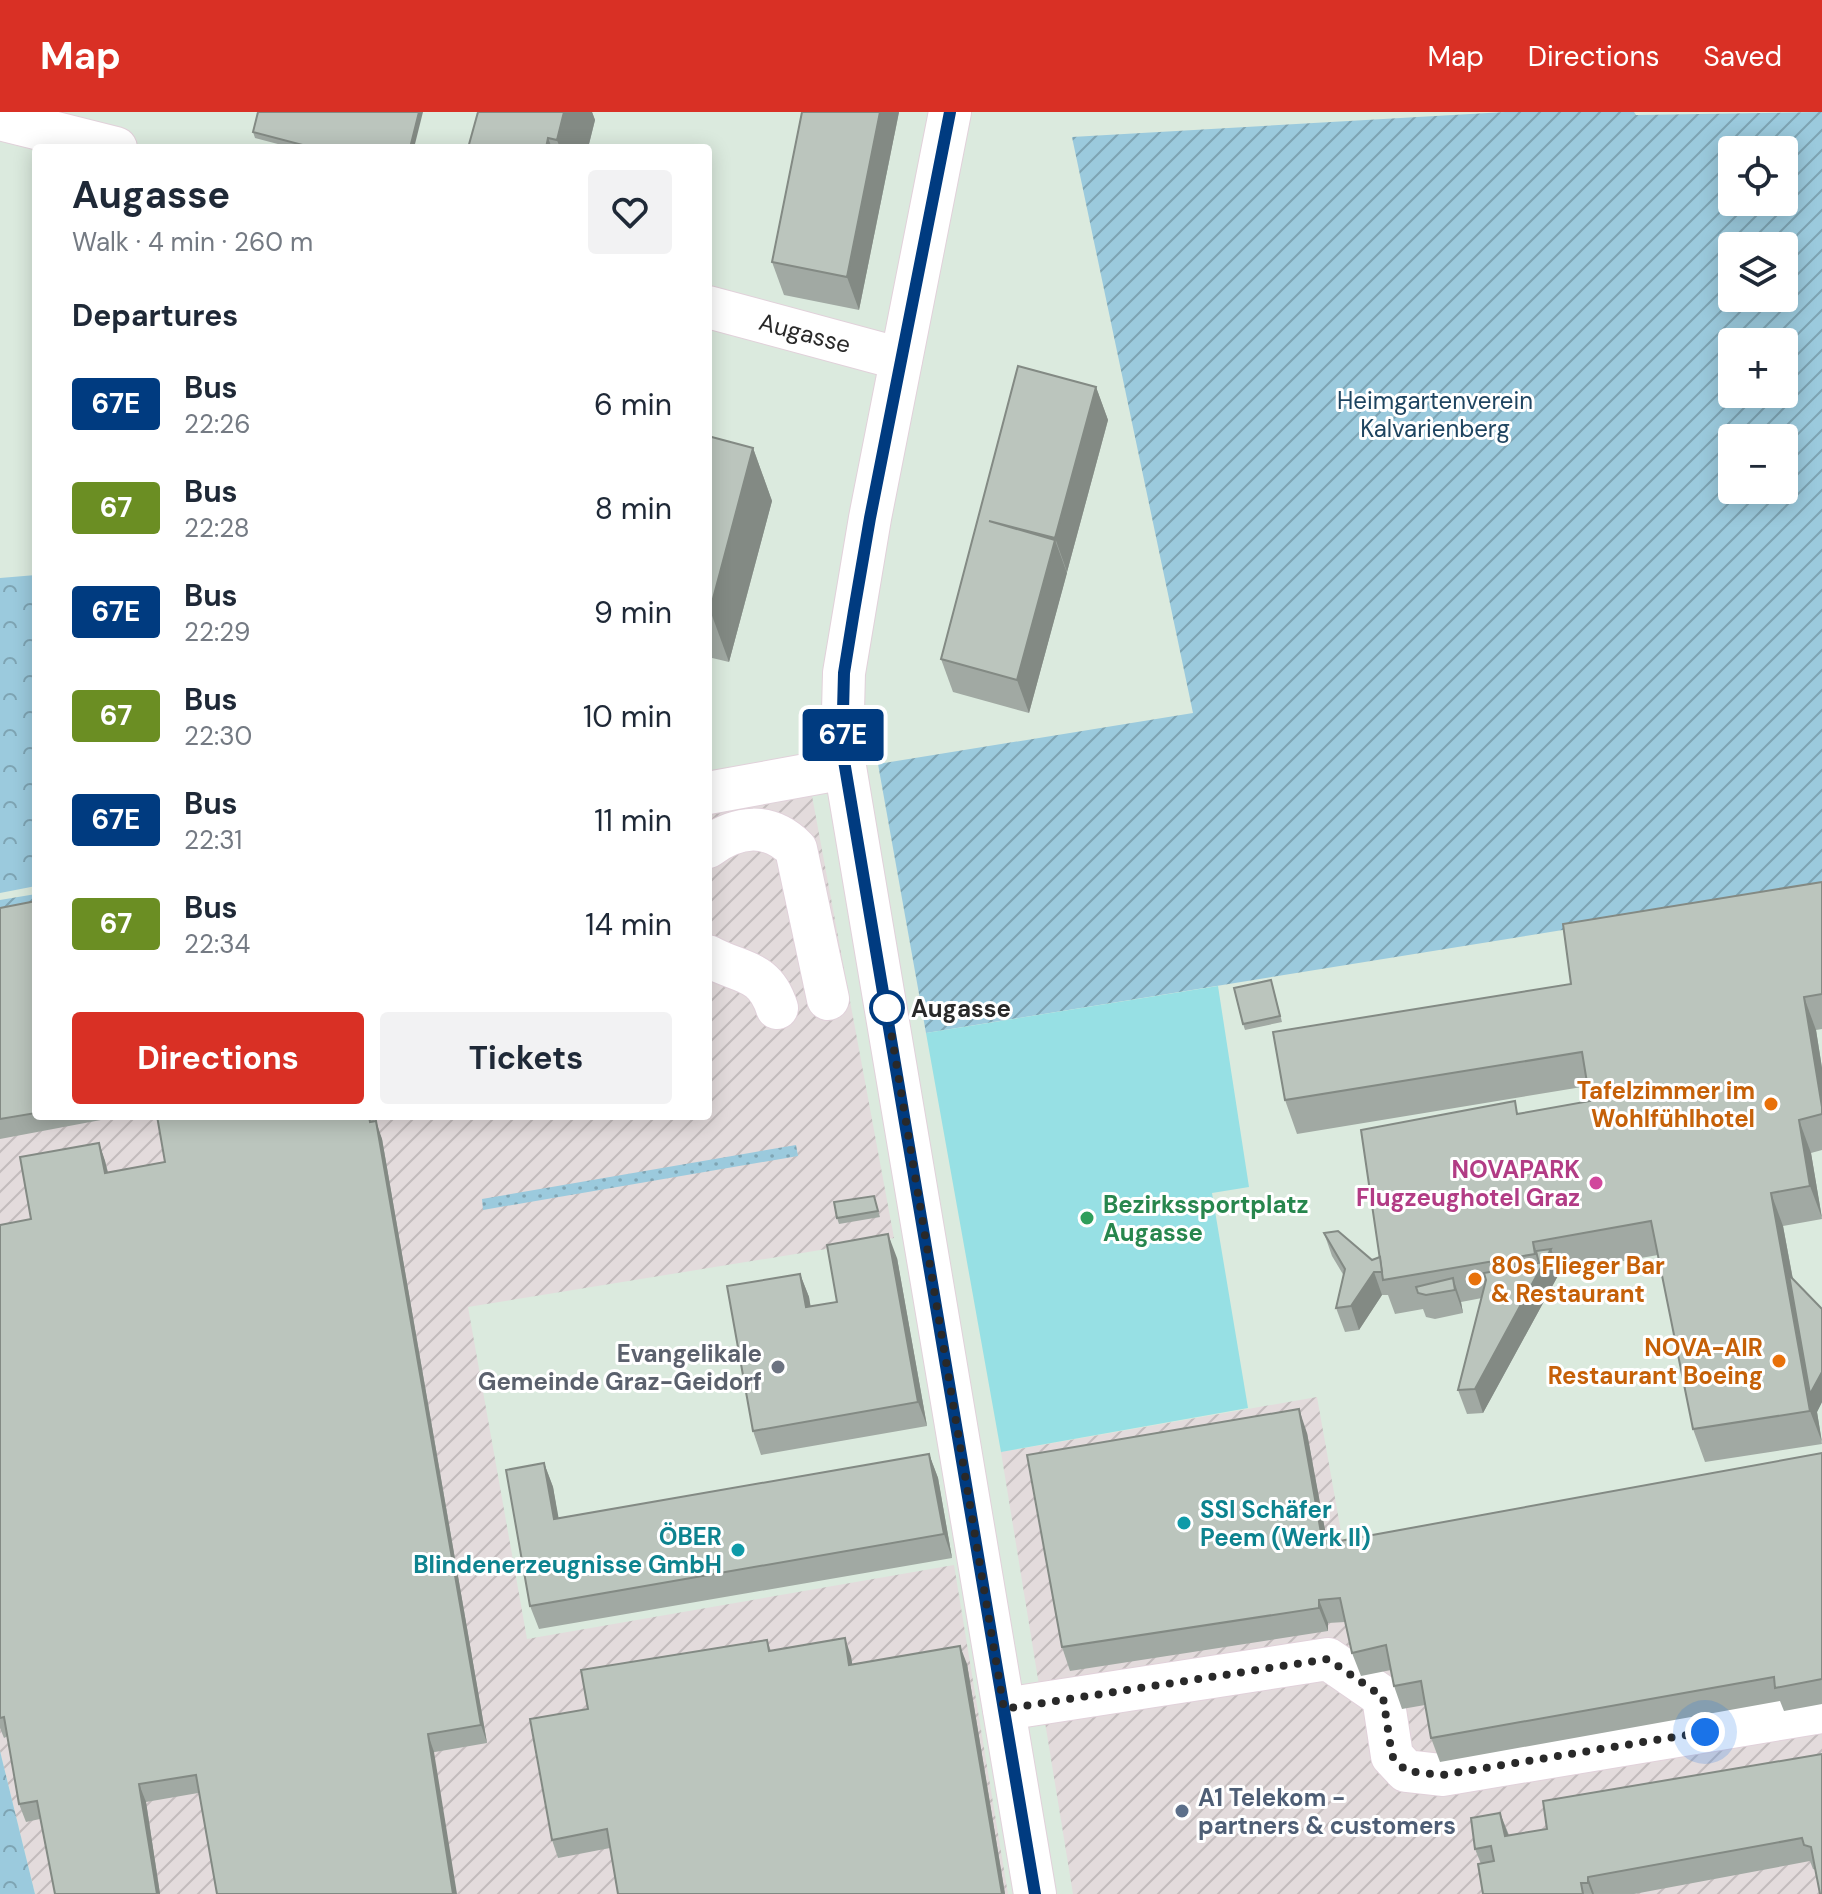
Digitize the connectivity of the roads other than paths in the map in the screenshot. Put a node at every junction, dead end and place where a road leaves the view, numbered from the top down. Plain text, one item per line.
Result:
1 (950, 112) edge
2 (0, 119) edge
3 (100, 144) edge
4 (712, 308) edge
5 (901, 359) junction
6 (845, 768) junction
7 (712, 792) edge
8 (712, 845) edge
9 (712, 958) edge
10 (828, 999) dead end
11 (777, 1008) dead end
12 (1004, 1709) junction
13 (1822, 1712) edge
14 (1035, 1894) edge

1 - 5 street
2 - 3 street
4 - 5 street, Augasse
5 - 6 street
6 - 7 street
6 - 12 street
8 - 10 street
9 - 11 street
12 - 13 street
12 - 14 street

